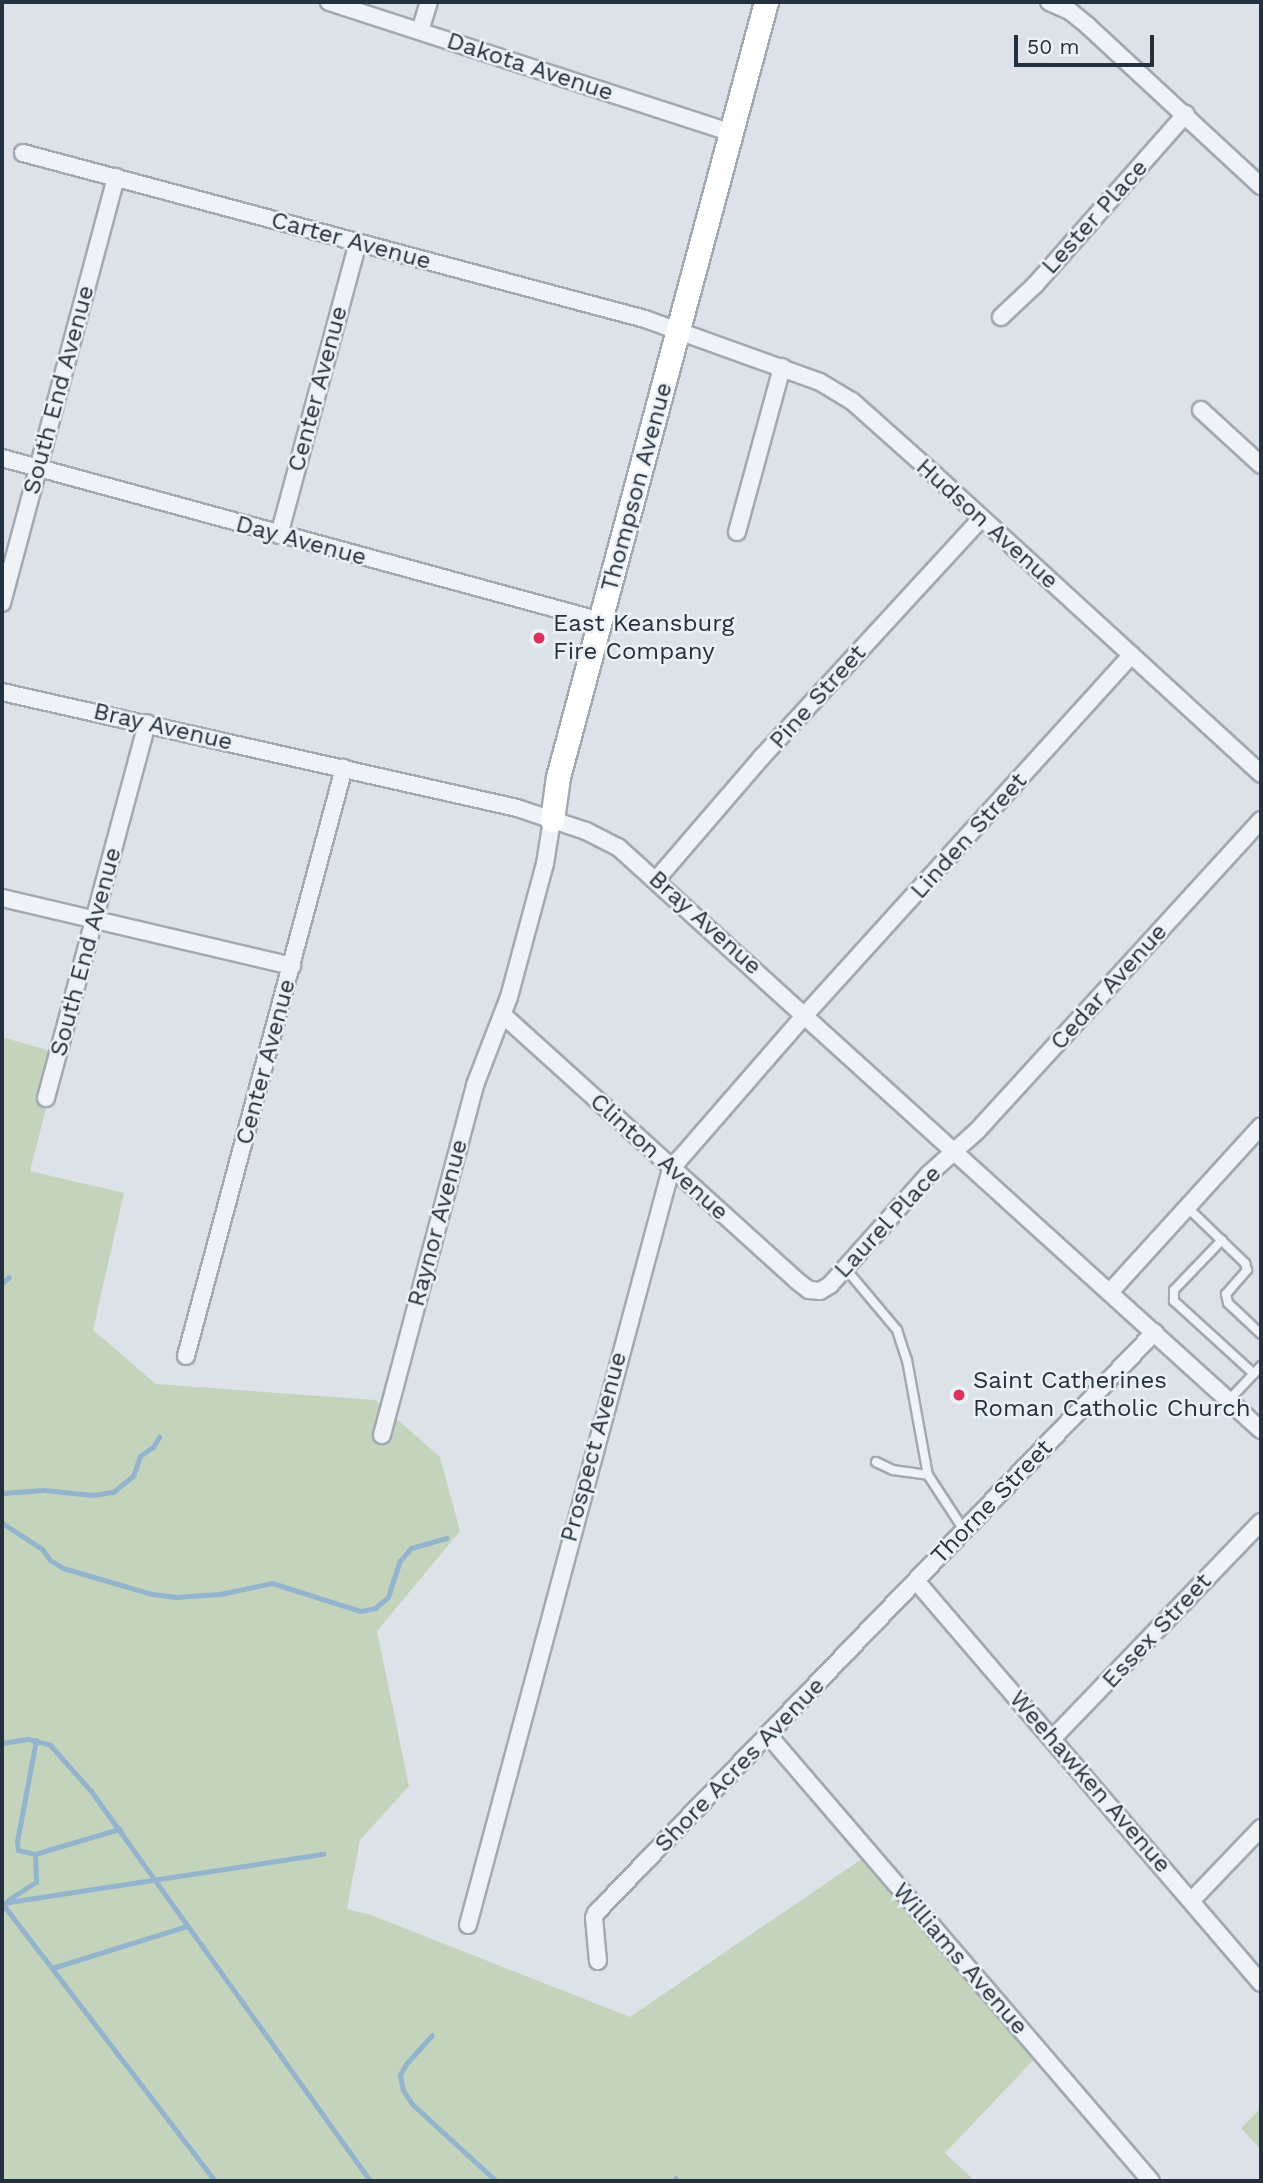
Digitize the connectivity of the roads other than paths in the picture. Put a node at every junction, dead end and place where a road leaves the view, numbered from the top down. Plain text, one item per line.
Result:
1 (329, 2) edge
2 (429, 2) edge
3 (766, 2) edge
4 (1049, 2) edge
5 (420, 31) junction
6 (1186, 114) junction
7 (731, 133) junction
8 (23, 153) dead end
9 (116, 177) junction
10 (1261, 186) edge
11 (358, 243) junction
12 (1000, 317) dead end
13 (678, 332) junction
14 (782, 367) junction
15 (1201, 410) dead end
16 (2, 458) edge
17 (1261, 465) edge
18 (39, 470) junction
19 (982, 518) junction
20 (737, 532) dead end
21 (279, 535) junction
22 (2, 603) edge
23 (601, 621) junction
24 (1131, 655) junction
25 (2, 692) edge
26 (147, 723) junction
27 (344, 768) junction
28 (1261, 774) edge
29 (552, 820) junction
30 (1261, 820) edge
31 (657, 879) junction
32 (2, 898) edge
33 (95, 920) junction
34 (292, 966) junction
35 (503, 1014) junction
36 (805, 1015) junction
37 (46, 1098) dead end
38 (1261, 1126) edge
39 (955, 1151) junction
40 (671, 1169) junction
41 (1187, 1207) junction
42 (1222, 1240) junction
43 (845, 1268) junction
44 (820, 1291) joint
45 (1110, 1292) junction
46 (1155, 1332) junction
47 (1261, 1334) edge
48 (186, 1356) dead end
49 (1261, 1366) edge
50 (1254, 1374) junction
51 (1229, 1400) junction
52 (1261, 1430) edge
53 (382, 1435) dead end
54 (876, 1462) dead end
55 (928, 1475) junction
56 (1261, 1522) edge
57 (964, 1530) junction
58 (917, 1582) junction
59 (769, 1736) junction
60 (1052, 1740) junction
61 (1261, 1828) edge
62 (1192, 1900) junction
63 (468, 1925) dead end
64 (598, 1961) dead end
65 (1261, 1983) edge
66 (1151, 2181) edge

1 - 5 street, Dakota Avenue
2 - 5 street
3 - 7 street, Thompson Avenue
4 - 6 street
5 - 7 street, Dakota Avenue
6 - 10 street
6 - 12 street, Lester Place
7 - 13 street, Thompson Avenue
8 - 9 street, Carter Avenue
9 - 11 street, Carter Avenue
9 - 18 street, South End Avenue
11 - 13 street, Carter Avenue
11 - 21 street, Center Avenue
13 - 14 street, Hudson Avenue
13 - 23 street, Thompson Avenue
14 - 19 street, Hudson Avenue
14 - 20 street
15 - 17 street
16 - 18 street, Day Avenue
18 - 21 street, Day Avenue
18 - 22 street, South End Avenue
19 - 24 street, Hudson Avenue
19 - 31 street, Pine Street
21 - 23 street, Day Avenue
23 - 29 street, Thompson Avenue
24 - 28 street, Hudson Avenue
24 - 36 street, Linden Street
25 - 26 street, Bray Avenue
26 - 27 street, Bray Avenue
26 - 33 street, South End Avenue
27 - 29 street, Bray Avenue
27 - 34 street, Center Avenue
29 - 31 street, Bray Avenue
29 - 35 street, Thompson Avenue
30 - 39 street, Cedar Avenue
31 - 36 street, Bray Avenue
32 - 33 street
33 - 34 street
33 - 37 street, South End Avenue
34 - 48 street, Center Avenue
35 - 40 street, Clinton Avenue
35 - 53 street, Raynor Avenue
36 - 39 street, Bray Avenue
36 - 40 street, Prospect Avenue
38 - 41 street
39 - 43 street, Laurel Place
39 - 45 street, Bray Avenue
40 - 44 street, Clinton Avenue
40 - 63 street, Prospect Avenue
41 - 42 lane
41 - 45 street
42 - 47 lane
42 - 50 lane
43 - 44 street, Laurel Place
43 - 55 lane
45 - 46 street, Bray Avenue
46 - 51 street, Bray Avenue
46 - 57 street, Thorne Street
49 - 50 lane
50 - 51 lane
51 - 52 street, Bray Avenue
54 - 55 lane
55 - 57 lane
56 - 60 street, Essex Street
57 - 58 street, Thorne Street
58 - 59 street, Shore Acres Avenue
58 - 60 street, Weehawken Avenue
59 - 64 street, Shore Acres Avenue
59 - 66 street, Williams Avenue
60 - 62 street, Weehawken Avenue
61 - 62 street
62 - 65 street, Weehawken Avenue

